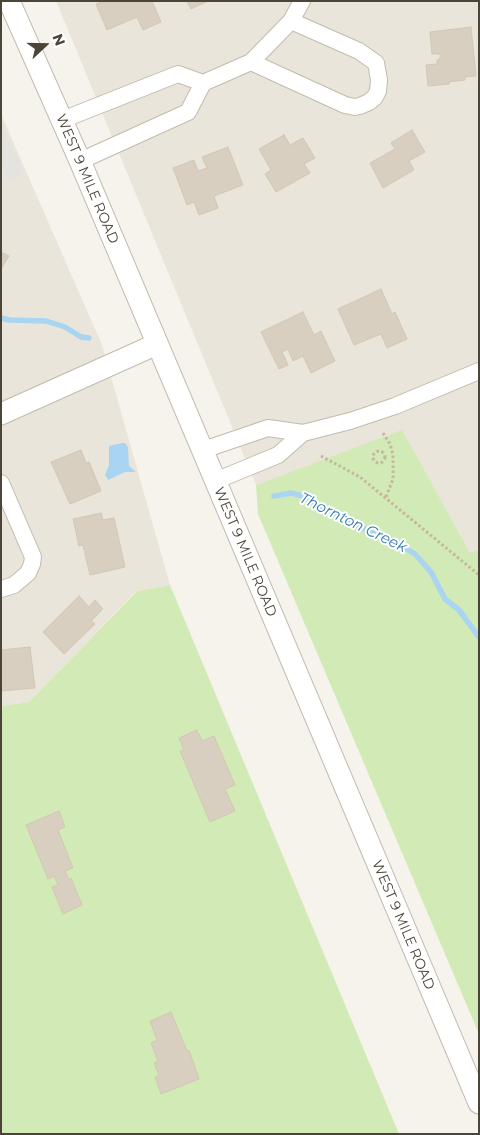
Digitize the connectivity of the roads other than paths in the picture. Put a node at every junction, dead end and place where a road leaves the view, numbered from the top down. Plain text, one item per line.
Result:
1 (9, 1) edge
2 (302, 1) edge
3 (292, 21) junction
4 (252, 62) junction
5 (203, 83) junction
6 (62, 120) junction
7 (80, 161) junction
8 (157, 344) junction
9 (479, 371) edge
10 (1, 414) edge
11 (303, 433) junction
12 (203, 450) junction
13 (215, 481) junction
14 (1, 483) edge
15 (1, 589) edge
16 (479, 1103) edge

1 - 6 street, WEST 9 MILE ROAD
2 - 3 street
3 - 4 street
3 - 4 street
4 - 5 street
5 - 6 street
5 - 7 street
6 - 7 street, WEST 9 MILE ROAD
7 - 8 street, WEST 9 MILE ROAD
8 - 10 street
8 - 12 street, WEST 9 MILE ROAD
9 - 11 street
11 - 12 street
11 - 13 street
12 - 13 street, WEST 9 MILE ROAD
13 - 16 street, WEST 9 MILE ROAD
14 - 15 street

